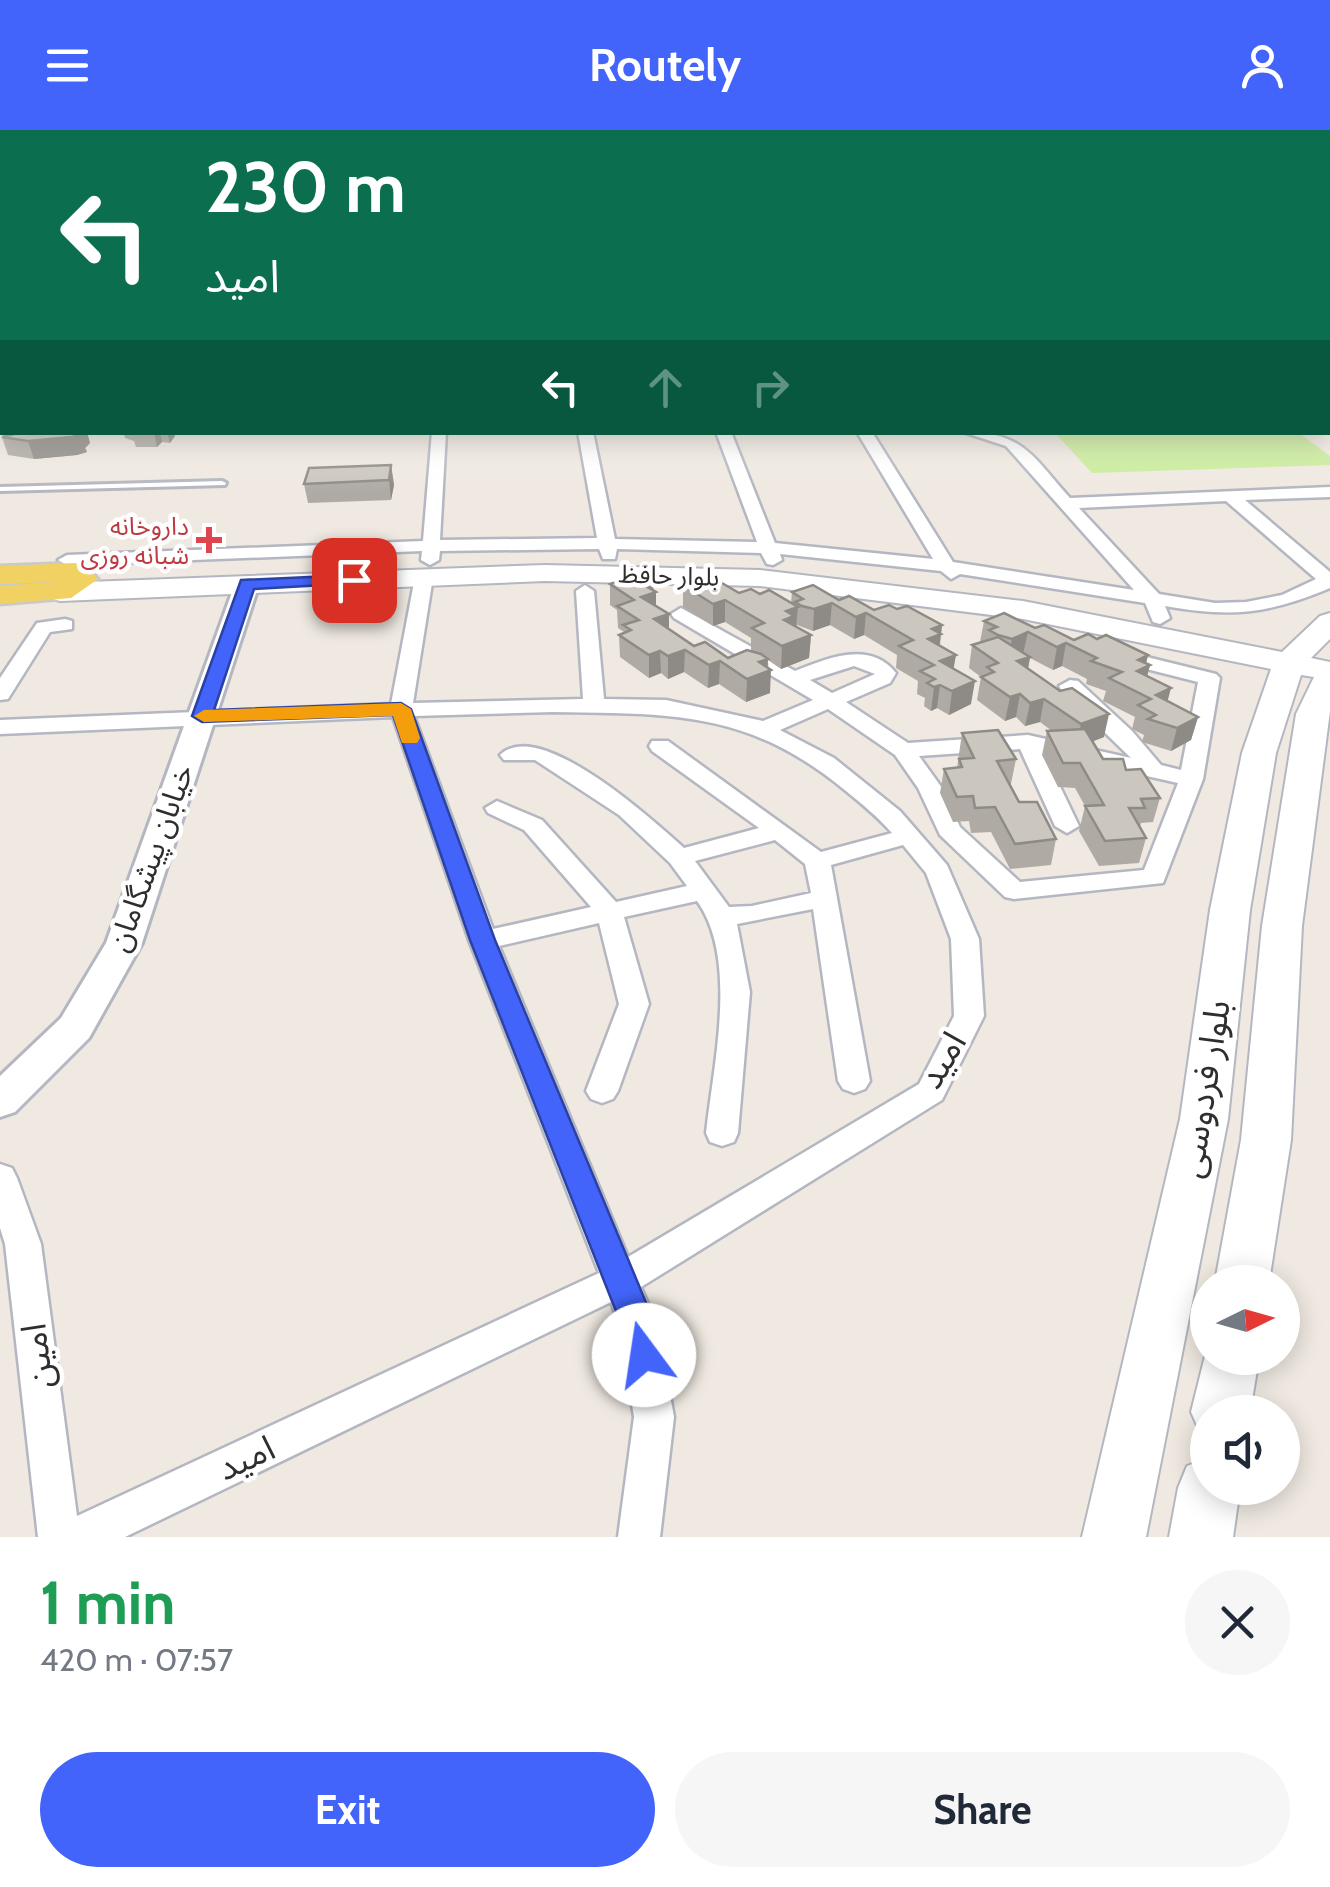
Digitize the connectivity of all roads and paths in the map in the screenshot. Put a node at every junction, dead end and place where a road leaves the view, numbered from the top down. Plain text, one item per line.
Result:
1 (440, 435) edge
2 (586, 435) edge
3 (724, 435) edge
4 (866, 435) edge
5 (983, 435) edge
6 (222, 483) dead end
7 (0, 489) edge
8 (1330, 492) edge
9 (1229, 495) junction
10 (1067, 503) junction
11 (608, 549) junction
12 (771, 554) junction
13 (429, 561) junction
14 (250, 568) junction
15 (950, 572) junction
16 (0, 575) edge
17 (68, 575) junction
18 (1329, 581) edge
19 (585, 591) dead end
20 (0, 595) edge
21 (1156, 608) junction
22 (681, 614) dead end
23 (65, 626) dead end
24 (1089, 650) edge
25 (1319, 655) edge
26 (792, 680) junction
27 (1070, 686) edge
28 (0, 694) edge
29 (828, 700) junction
30 (594, 706) junction
31 (401, 709) junction
32 (202, 716) junction
33 (0, 728) edge
34 (762, 730) junction
35 (1028, 742) junction
36 (660, 746) dead end
37 (903, 750) junction
38 (512, 756) dead end
39 (1152, 770) junction
40 (1190, 779) junction
41 (498, 808) dead end
42 (1066, 826) dead end
43 (779, 830) junction
44 (908, 836) junction
45 (680, 857) junction
46 (817, 861) junction
47 (703, 891) junction
48 (824, 898) junction
49 (609, 911) junction
50 (722, 916) junction
51 (483, 940) junction
52 (854, 1081) dead end
53 (602, 1091) dead end
54 (0, 1101) edge
55 (722, 1133) dead end
56 (0, 1178) edge
57 (1245, 1265) edge
58 (621, 1280) junction
59 (1206, 1505) edge
60 (59, 1537) edge
61 (79, 1537) edge
62 (639, 1537) edge
63 (1114, 1537) edge
64 (1201, 1537) edge

1 - 13 street
2 - 11 street
3 - 12 street
4 - 15 street
5 - 10 street
6 - 7 lane
8 - 9 street
9 - 10 street
9 - 18 street
10 - 21 street
11 - 12 main road, بلوار حافظ
11 - 13 main road, بلوار حافظ
12 - 15 main road, بلوار حافظ
13 - 14 main road, بلوار حافظ
13 - 25 main road, بلوار حافظ
13 - 31 street
14 - 17 street
14 - 17 main road, بلوار حافظ
14 - 32 street, خیابان پیشگامان
15 - 21 main road, بلوار حافظ
16 - 17 main road, بلوار حافظ
17 - 20 main road, بلوار حافظ
18 - 21 street
19 - 30 street
21 - 25 main road, بلوار حافظ
22 - 26 street
23 - 28 street
24 - 40 street
25 - 57 main road, بلوار فردوسی
25 - 63 main road, بلوار فردوسی
26 - 29 street
26 - 29 street
27 - 39 street
29 - 34 street
29 - 37 street
30 - 31 street, امید
30 - 34 street, امید
31 - 32 street, امید
31 - 51 street
32 - 33 street, امید
32 - 54 street, خیابان پیشگامان
34 - 44 street, امید
35 - 37 street
35 - 39 street
35 - 42 street
36 - 43 street
37 - 40 street
38 - 45 street
39 - 40 street
41 - 49 street
43 - 45 street
43 - 46 street
44 - 46 street
44 - 58 street, امید
45 - 47 street
46 - 48 street
47 - 49 street
47 - 50 street
48 - 50 street
48 - 52 street
49 - 51 street
49 - 53 street
50 - 55 street
51 - 58 street
56 - 60 street, امین
58 - 61 street, امید
58 - 62 street
59 - 64 main road

